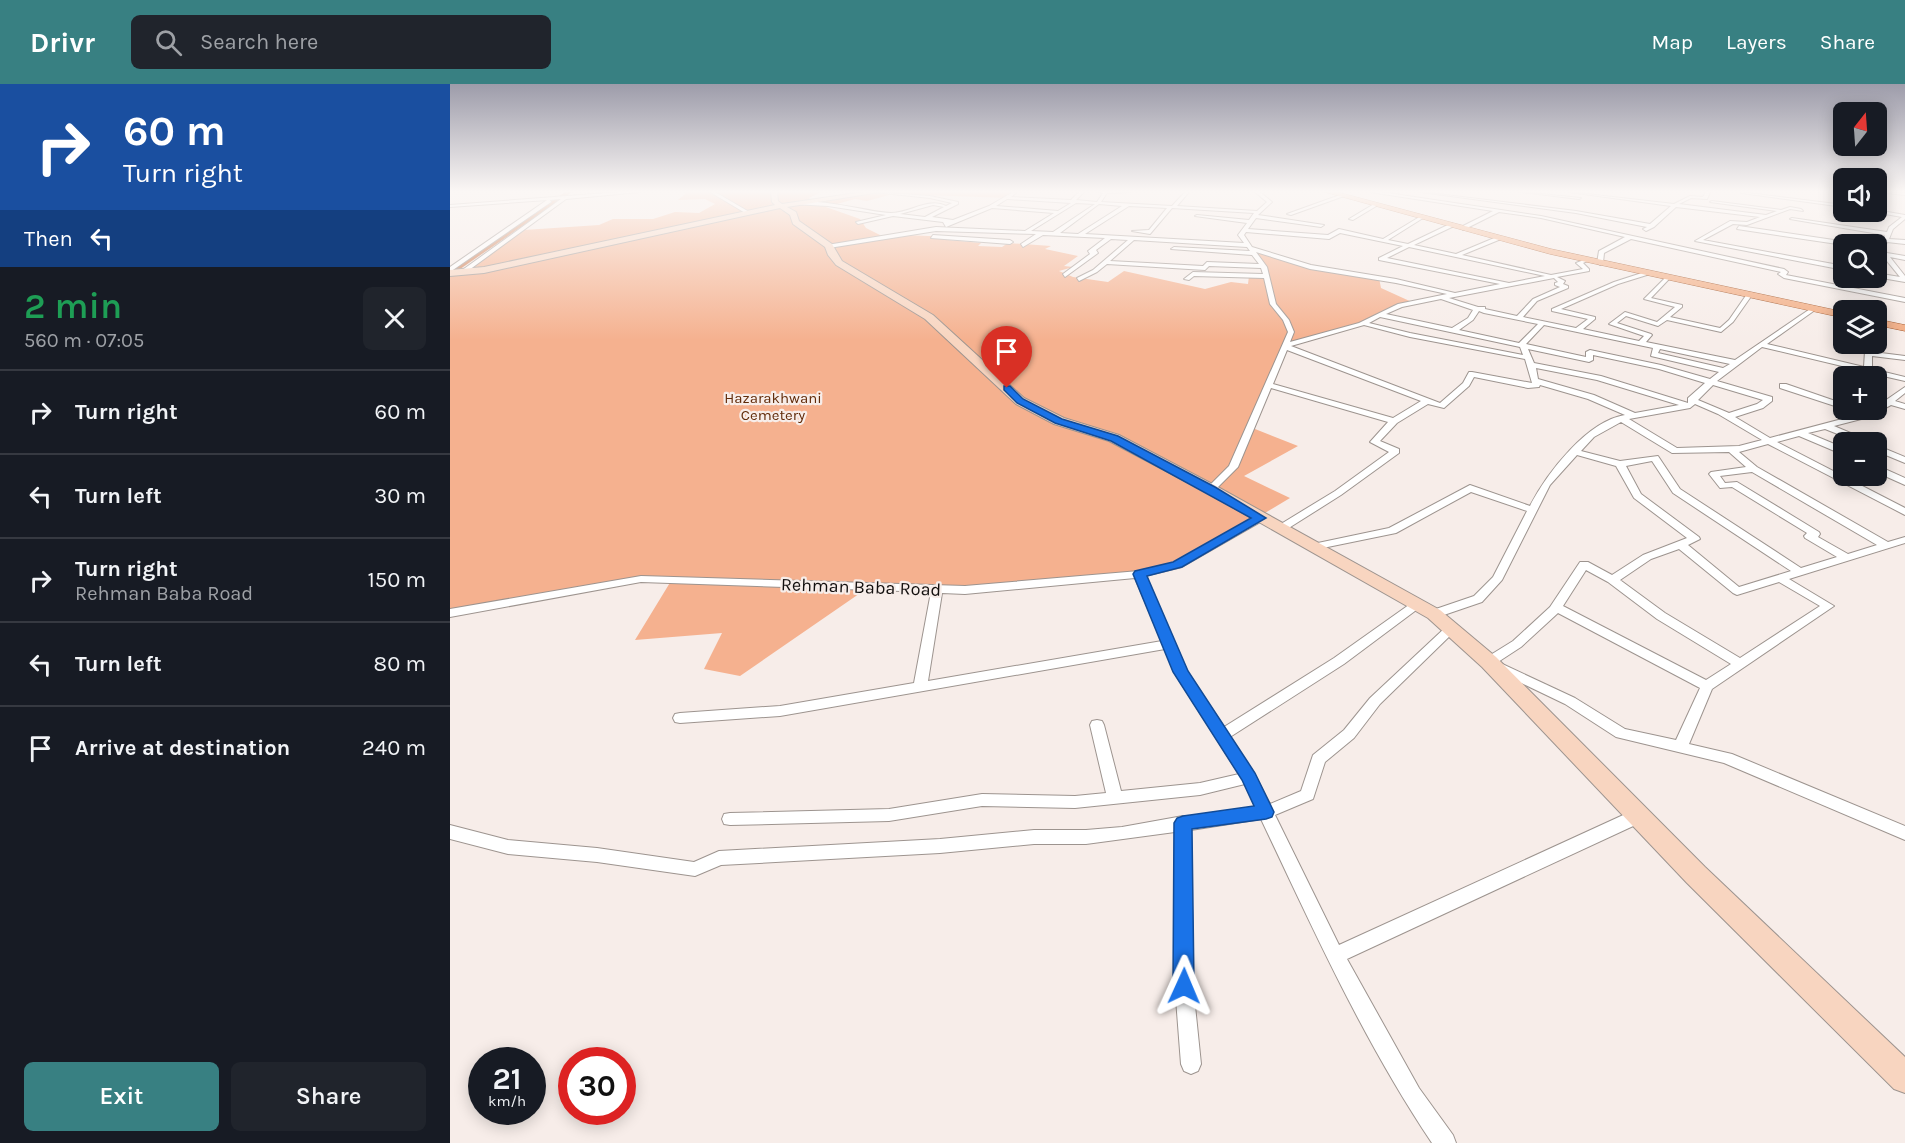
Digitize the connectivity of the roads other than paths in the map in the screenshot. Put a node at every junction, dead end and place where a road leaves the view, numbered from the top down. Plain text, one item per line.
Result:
1 (492, 241) edge
2 (505, 241) edge
3 (616, 241) edge
4 (823, 241) edge
5 (853, 241) edge
6 (1029, 241) edge
7 (1104, 241) edge
8 (1129, 241) edge
9 (1161, 241) edge
10 (1247, 241) edge
11 (1391, 241) edge
12 (1416, 241) edge
13 (1491, 241) edge
14 (1513, 241) edge
15 (1621, 241) edge
16 (1645, 241) edge
17 (1698, 241) edge
18 (1701, 241) edge
19 (1023, 245) dead end
20 (1408, 245) junction
21 (829, 246) junction
22 (1124, 246) junction
23 (1133, 247) dead end
24 (1677, 248) junction
25 (1162, 249) dead end
26 (1250, 249) junction
27 (1457, 255) junction
28 (1887, 255) edge
29 (1887, 256) edge
30 (1905, 258) edge
31 (1587, 259) junction
32 (1106, 262) junction
33 (1600, 262) junction
34 (1263, 266) junction
35 (1833, 266) edge
36 (1895, 266) junction
37 (1905, 267) edge
38 (450, 271) edge
39 (463, 272) junction
40 (1648, 273) junction
41 (1065, 275) dead end
42 (1267, 276) junction
43 (1551, 277) junction
44 (1668, 277) junction
45 (1887, 277) edge
46 (1078, 279) dead end
47 (1187, 279) dead end
48 (1904, 279) edge
49 (1511, 285) junction
50 (1458, 295) junction
51 (1749, 295) junction
52 (1443, 298) junction
53 (1905, 300) edge
54 (1477, 309) junction
55 (1813, 309) junction
56 (1527, 310) junction
57 (1833, 313) edge
58 (1380, 315) junction
59 (1518, 318) junction
60 (1665, 318) junction
61 (1363, 323) junction
62 (1543, 323) junction
63 (1887, 324) edge
64 (1905, 328) edge
65 (1454, 330) junction
66 (1577, 330) junction
67 (1641, 343) junction
68 (1522, 344) junction
69 (1762, 345) junction
70 (1284, 346) junction
71 (1658, 346) junction
72 (1905, 358) edge
73 (1530, 361) junction
74 (1738, 363) junction
75 (1840, 366) edge
76 (1867, 366) edge
77 (1725, 371) junction
78 (1887, 376) edge
79 (1905, 379) edge
80 (1711, 380) junction
81 (1536, 381) junction
82 (1268, 385) junction
83 (1783, 386) dead end
84 (1905, 389) edge
85 (1427, 401) junction
86 (1890, 402) junction
87 (1691, 403) junction
88 (1833, 403) edge
89 (1887, 404) edge
90 (1905, 407) edge
91 (1635, 416) junction
92 (1728, 416) junction
93 (1621, 418) junction
94 (1848, 420) edge
95 (1394, 421) junction
96 (1826, 426) junction
97 (1840, 432) edge
98 (1801, 433) junction
99 (1771, 442) junction
100 (1833, 447) edge
101 (1731, 449) junction
102 (1575, 452) junction
103 (1887, 453) edge
104 (1905, 460) edge
105 (1620, 464) junction
106 (1905, 466) edge
107 (1754, 469) junction
108 (1887, 469) edge
109 (1887, 473) edge
110 (1905, 482) edge
111 (1211, 489) junction
112 (1533, 510) junction
113 (1905, 512) edge
114 (1260, 518) junction
115 (1280, 529) junction
116 (1905, 540) edge
117 (1680, 544) junction
118 (1890, 545) junction
119 (1313, 547) junction
120 (1905, 550) edge
121 (1847, 558) junction
122 (1800, 572) junction
123 (1139, 574) junction
124 (1780, 578) junction
125 (1612, 580) junction
126 (937, 590) junction
127 (1417, 605) junction
128 (1556, 607) junction
129 (450, 613) edge
130 (1434, 614) junction
131 (1451, 629) junction
132 (1169, 644) junction
133 (1489, 662) junction
134 (1740, 664) junction
135 (1707, 686) junction
136 (920, 688) junction
137 (680, 718) dead end
138 (1097, 726) dead end
139 (1222, 735) junction
140 (1680, 747) junction
141 (1249, 777) junction
142 (1115, 798) junction
143 (1266, 812) junction
144 (1638, 816) junction
145 (730, 819) dead end
146 (1183, 823) junction
147 (450, 832) edge
148 (1905, 833) edge
149 (1336, 955) junction
150 (1191, 1064) dead end
151 (1905, 1078) edge
152 (1445, 1143) edge

1 - 38 street
2 - 39 street
3 - 39 main road
4 - 21 main road
5 - 21 street
6 - 19 street
7 - 41 street
8 - 22 street
9 - 26 street
10 - 26 street
11 - 20 street
12 - 20 street
13 - 27 street
14 - 31 main road
15 - 33 street
16 - 24 street
17 - 24 street
18 - 35 street
20 - 27 street
20 - 49 street
21 - 111 main road
22 - 23 street
22 - 32 street
24 - 53 street
25 - 26 street
26 - 34 street
26 - 50 street
27 - 43 street
28 - 30 street
29 - 36 street
31 - 33 main road
31 - 43 street
32 - 34 street
32 - 46 street
33 - 40 main road
34 - 42 street
36 - 37 street
36 - 48 street
38 - 39 main road
40 - 44 main road
40 - 66 street
42 - 47 street
42 - 70 street
43 - 49 street
43 - 56 street
44 - 51 main road
44 - 60 street
45 - 48 street
49 - 50 street
50 - 52 street
51 - 55 main road
51 - 60 street
52 - 54 street
52 - 58 street
54 - 56 street
54 - 59 street
54 - 65 street
55 - 57 main road
55 - 69 street
56 - 59 street
58 - 61 street
58 - 65 street
59 - 62 street
60 - 67 street
61 - 70 street
61 - 73 street
62 - 66 street
62 - 68 street
63 - 64 main road
65 - 68 street
66 - 67 street
67 - 71 street
68 - 73 street
68 - 80 street
69 - 74 street
69 - 75 street
70 - 82 street
70 - 85 street
71 - 74 street
71 - 77 street
72 - 76 street
73 - 81 street
73 - 87 street
74 - 77 street
77 - 80 street
78 - 79 street
80 - 87 street
80 - 92 street
81 - 85 street
81 - 91 street
82 - 95 street
82 - 111 street
83 - 88 street
84 - 86 street
85 - 95 street
86 - 89 street
86 - 90 street
87 - 91 street
87 - 92 street
91 - 93 street
92 - 99 street
93 - 101 street
93 - 102 street
94 - 96 street
95 - 115 street
96 - 97 street
96 - 98 street
98 - 99 street
98 - 100 street
99 - 101 street
99 - 113 street
101 - 107 street
102 - 105 street
102 - 112 street
103 - 104 street
105 - 117 street
105 - 122 street
106 - 108 street
107 - 118 street
107 - 121 street
109 - 110 street
111 - 114 main road
112 - 119 street
112 - 130 street
114 - 115 main road
114 - 123 street, Rehman Baba Road
115 - 119 main road
116 - 118 street
117 - 124 street
117 - 125 street
118 - 120 street
118 - 121 street
119 - 127 main road
121 - 122 street
122 - 124 street
123 - 126 street, Rehman Baba Road
123 - 132 street
124 - 134 street
125 - 128 street
125 - 134 street
126 - 129 street, Rehman Baba Road
126 - 136 street
127 - 130 main road
127 - 139 street
128 - 133 street
128 - 135 street
130 - 131 main road
131 - 133 main road
131 - 143 street
132 - 136 street
132 - 139 street
133 - 140 street
133 - 144 main road
134 - 135 street
135 - 140 street
136 - 137 street
138 - 142 street
139 - 141 street
140 - 148 street
141 - 142 street
141 - 143 street
142 - 145 street
143 - 146 street
143 - 149 street
144 - 149 street
144 - 151 main road
146 - 147 street
146 - 150 street
149 - 152 street

